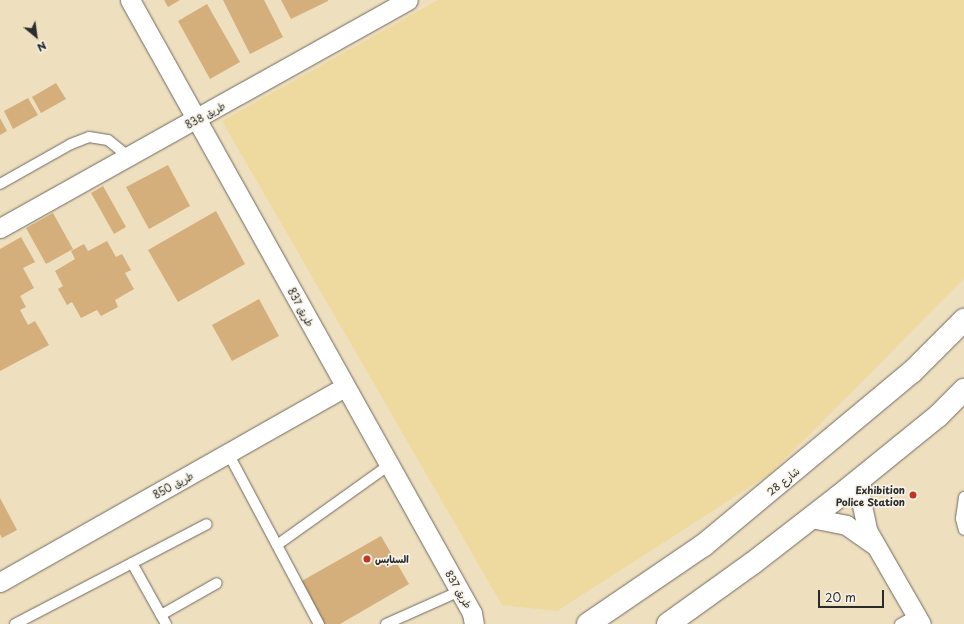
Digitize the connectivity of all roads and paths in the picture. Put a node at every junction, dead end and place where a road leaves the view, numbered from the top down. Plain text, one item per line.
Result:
1 (130, 0) edge
2 (408, 0) edge
3 (197, 120) junction
4 (129, 157) junction
5 (0, 184) edge
6 (0, 228) edge
7 (964, 320) edge
8 (345, 387) junction
9 (964, 390) edge
10 (228, 453) junction
11 (389, 465) junction
12 (861, 479) junction
13 (964, 498) edge
14 (811, 518) junction
15 (207, 524) dead end
16 (964, 530) edge
17 (277, 544) junction
18 (875, 546) junction
19 (132, 563) junction
20 (0, 582) edge
21 (217, 582) dead end
22 (460, 591) junction
23 (473, 618) edge
24 (163, 620) edge
25 (912, 621) edge
26 (14, 624) edge
27 (319, 624) edge
28 (386, 624) edge
29 (489, 624) edge
30 (588, 624) edge
31 (668, 624) edge

1 - 3 street, طريق 837
2 - 3 street, طريق 838
3 - 4 street, طريق 838
3 - 8 street, طريق 837
4 - 5 lane
4 - 6 street, طريق 838
7 - 30 main road, شارع 28
8 - 10 street, طريق 850
8 - 11 street, طريق 837
9 - 12 main road
10 - 17 lane
10 - 20 street, طريق 850
11 - 17 lane
11 - 22 street, طريق 837
12 - 14 main road
12 - 18 street
13 - 16 lane
14 - 18 street
14 - 31 main road
15 - 19 lane
17 - 27 lane
18 - 25 street
19 - 24 lane
19 - 26 lane
21 - 24 lane
22 - 23 street, طريق 837
22 - 28 lane
23 - 29 street, طريق 837

